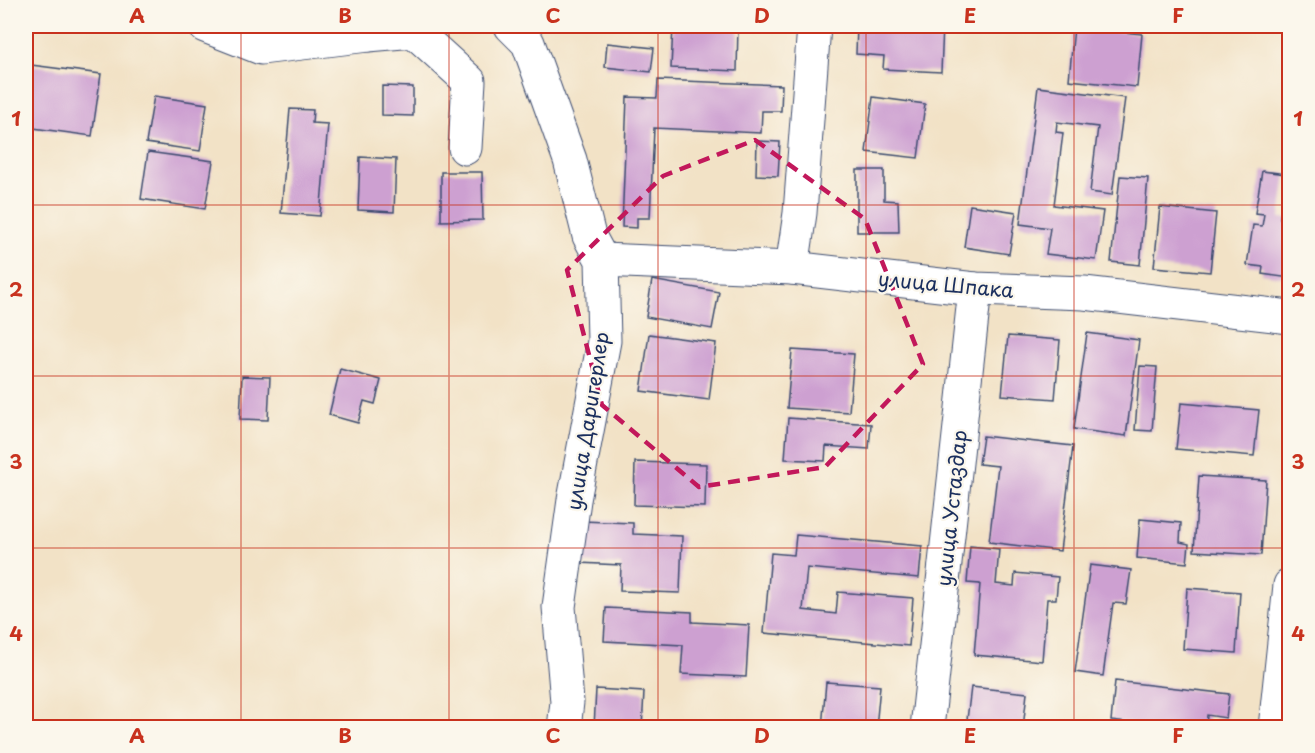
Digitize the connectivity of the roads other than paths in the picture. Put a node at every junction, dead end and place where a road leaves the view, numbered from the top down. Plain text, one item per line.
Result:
1 (205, 26) edge
2 (511, 26) edge
3 (814, 26) edge
4 (368, 30) edge
5 (465, 148) dead end
6 (602, 260) junction
7 (792, 268) junction
8 (975, 289) junction
9 (1290, 317) edge
10 (1290, 585) edge
11 (564, 728) edge
12 (927, 728) edge
13 (1275, 728) edge

1 - 4 street
2 - 6 street, улица Даригерлер
3 - 7 street
4 - 5 street
6 - 7 street, улица Шпака
6 - 11 street, улица Даригерлер
7 - 8 street, улица Шпака
8 - 9 street, улица Шпака
8 - 12 street, улица Устаздар
10 - 13 street

